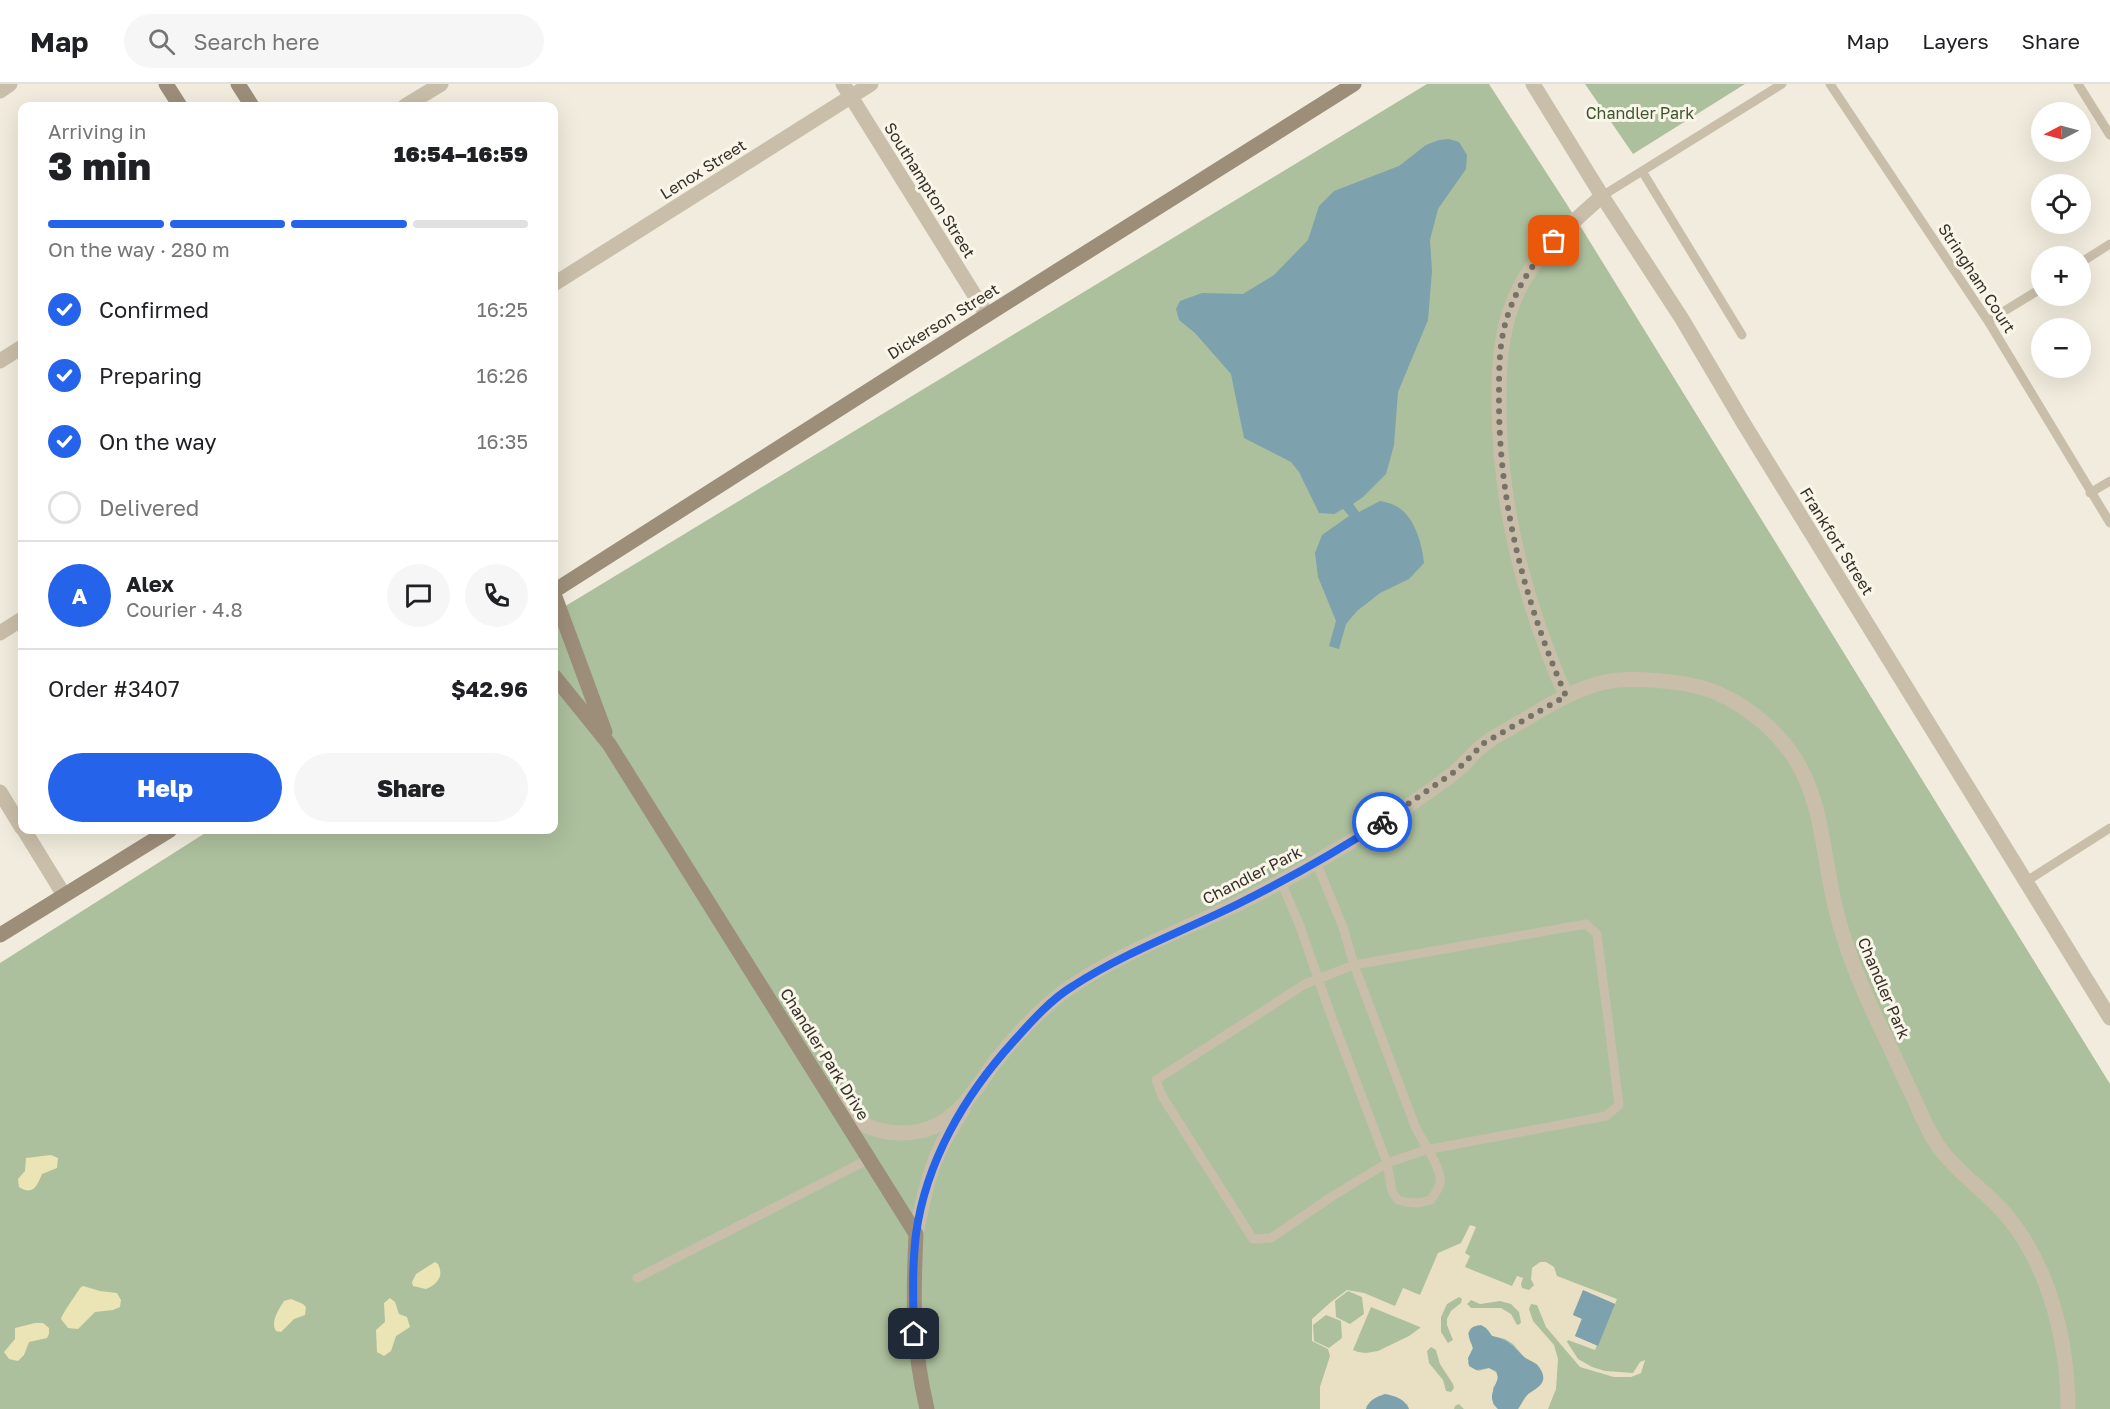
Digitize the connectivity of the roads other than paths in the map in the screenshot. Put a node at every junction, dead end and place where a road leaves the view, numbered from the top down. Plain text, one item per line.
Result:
1 (10, 84) edge
2 (166, 84) edge
3 (238, 84) edge
4 (441, 84) edge
5 (871, 84) edge
6 (1353, 84) edge
7 (1533, 84) edge
8 (1782, 84) edge
9 (1830, 84) edge
10 (2078, 84) edge
11 (847, 90) edge
12 (0, 91) edge
13 (177, 102) edge
14 (249, 102) edge
15 (412, 102) edge
16 (2110, 135) edge
17 (1642, 171) junction
18 (1602, 196) junction
19 (2110, 244) edge
20 (2091, 256) edge
21 (558, 281) edge
22 (2031, 295) edge
23 (987, 315) junction
24 (1988, 321) junction
25 (1742, 335) dead end
26 (18, 350) edge
27 (0, 361) edge
28 (2110, 481) edge
29 (2090, 493) junction
30 (2110, 523) edge
31 (558, 590) edge
32 (558, 604) edge
33 (18, 621) edge
34 (0, 633) edge
35 (558, 681) edge
36 (1566, 696) junction
37 (609, 744) junction
38 (0, 792) edge
39 (18, 821) edge
40 (2110, 828) edge
41 (26, 834) edge
42 (163, 834) edge
43 (1316, 862) junction
44 (1281, 882) junction
45 (2025, 882) junction
46 (64, 895) junction
47 (0, 935) edge
48 (1354, 965) junction
49 (1318, 978) junction
50 (2110, 1018) edge
51 (828, 1093) junction
52 (969, 1099) junction
53 (1426, 1150) junction
54 (869, 1159) junction
55 (1387, 1163) junction
56 (916, 1234) junction
57 (637, 1278) dead end
58 (927, 1409) edge
59 (2068, 1409) edge

1 - 12 street
2 - 13 street
3 - 14 street
4 - 15 street
5 - 11 street, Lenox Street
6 - 23 street, Dickerson Street
7 - 18 street, Frankfort Street
8 - 17 lane
9 - 24 lane, Stringham Court
10 - 16 lane
11 - 21 street, Lenox Street
11 - 23 street, Southampton Street
17 - 18 lane
17 - 25 lane
18 - 36 street
18 - 45 street, Frankfort Street
19 - 20 lane
22 - 24 lane
23 - 31 street, Dickerson Street
24 - 29 lane, Stringham Court
26 - 27 street
28 - 29 lane
29 - 30 lane, Stringham Court
32 - 37 street, Chandler Park Drive
33 - 34 street
35 - 37 street, Chandler Park Drive
36 - 43 street, Chandler Park
36 - 59 street, Chandler Park
37 - 51 street, Chandler Park Drive
38 - 39 street
40 - 45 lane
41 - 46 street
42 - 46 street
43 - 44 street, Chandler Park
43 - 48 lane
44 - 49 lane
44 - 52 street, Chandler Park
45 - 50 street, Frankfort Street
46 - 47 street
48 - 49 lane
48 - 53 lane
48 - 53 lane
49 - 55 lane
49 - 55 lane
51 - 52 street, Chandler Park
51 - 54 street, Chandler Park Drive
52 - 56 street, Chandler Park
53 - 55 lane
53 - 55 lane
54 - 56 street, Chandler Park Drive
54 - 57 lane
56 - 58 street

